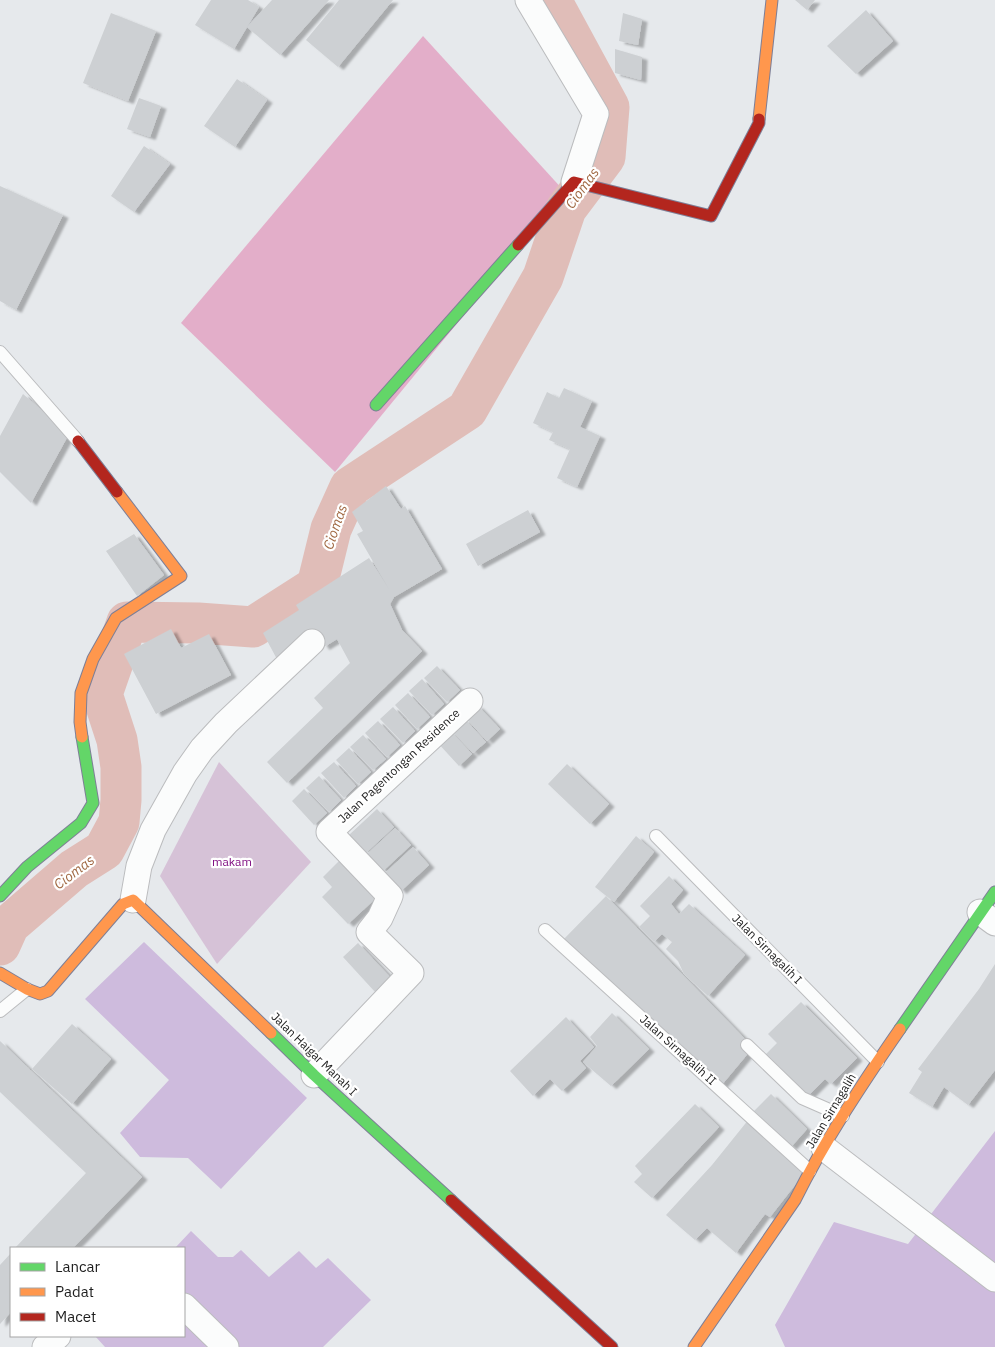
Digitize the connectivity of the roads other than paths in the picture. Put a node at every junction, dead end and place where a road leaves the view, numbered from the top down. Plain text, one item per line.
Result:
1 (528, 0) edge
2 (772, 0) edge
3 (574, 182) junction
4 (0, 352) edge
5 (376, 405) dead end
6 (78, 440) joint
7 (312, 642) dead end
8 (470, 701) dead end
9 (656, 836) dead end
10 (995, 892) edge
11 (0, 896) edge
12 (133, 900) junction
13 (988, 918) edge
14 (545, 930) dead end
15 (0, 973) edge
16 (27, 988) junction
17 (0, 1011) edge
18 (747, 1045) dead end
19 (878, 1062) junction
20 (314, 1075) junction
21 (843, 1116) junction
22 (824, 1148) junction
23 (810, 1171) junction
24 (995, 1279) edge
25 (185, 1307) edge
26 (57, 1337) edge
27 (45, 1347) edge
28 (226, 1347) edge
29 (612, 1347) edge
30 (694, 1347) edge

1 - 3 street
2 - 3 street
3 - 5 street
4 - 6 lane
6 - 11 street
7 - 12 street
8 - 20 street, Jalan Pagentongan Residence
9 - 19 lane, Jalan Sirnagalih I
10 - 13 street, Jalan Sirnagalih
12 - 16 street
12 - 20 street, Jalan Haigar Manah I
13 - 19 street, Jalan Sirnagalih
14 - 23 lane, Jalan Sirnagalih II
15 - 16 street
16 - 17 lane
18 - 21 lane
19 - 21 street, Jalan Sirnagalih
20 - 29 street, Jalan Haigar Manah I
21 - 22 street, Jalan Sirnagalih
22 - 23 street, Jalan Sirnagalih
22 - 24 street
23 - 30 street, Jalan Sirnagalih
25 - 28 street
26 - 27 street

